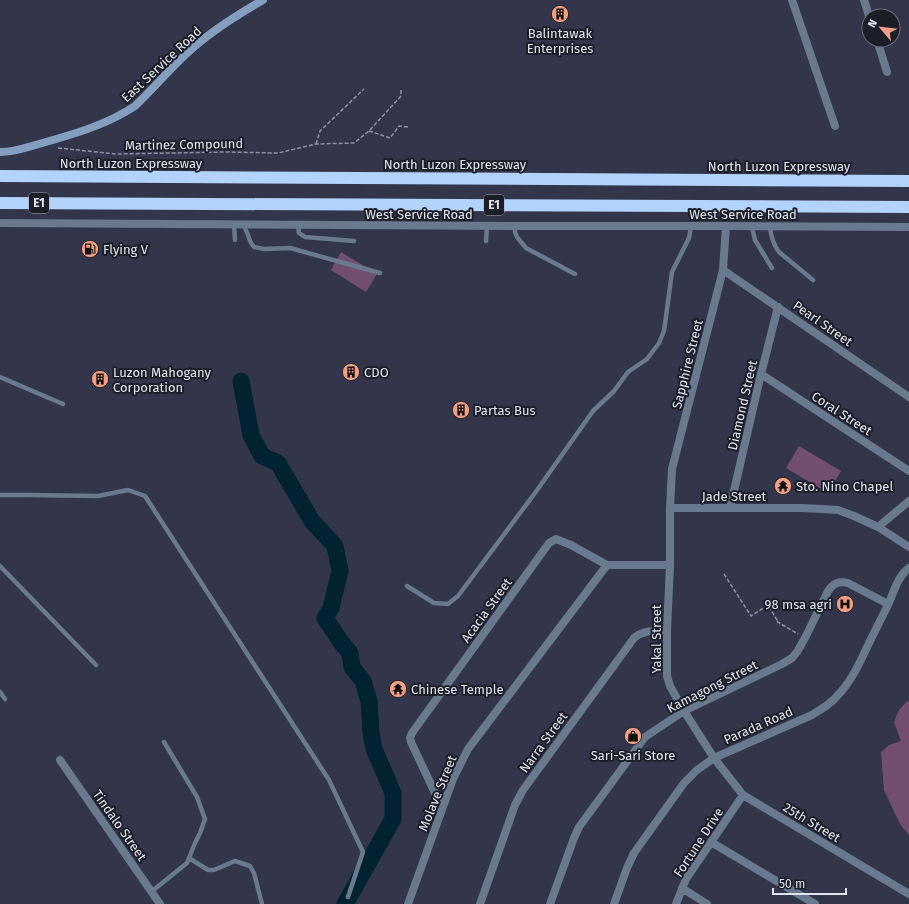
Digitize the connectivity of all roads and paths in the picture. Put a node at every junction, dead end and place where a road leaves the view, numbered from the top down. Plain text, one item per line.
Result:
1 (263, 0) edge
2 (792, 0) edge
3 (880, 48) edge
4 (887, 72) dead end
5 (364, 89) dead end
6 (400, 89) dead end
7 (835, 126) dead end
8 (409, 127) dead end
9 (369, 131) junction
10 (316, 144) junction
11 (58, 148) dead end
12 (0, 152) edge
13 (0, 176) edge
14 (909, 181) edge
15 (0, 203) edge
16 (909, 207) edge
17 (0, 223) edge
18 (234, 225) junction
19 (244, 225) junction
20 (298, 225) junction
21 (487, 226) junction
22 (515, 226) junction
23 (691, 226) junction
24 (726, 226) junction
25 (752, 227) junction
26 (770, 227) junction
27 (909, 227) edge
28 (909, 232) edge
29 (236, 240) dead end
30 (354, 241) dead end
31 (486, 241) dead end
32 (772, 268) dead end
33 (723, 270) junction
34 (380, 273) dead end
35 (575, 274) dead end
36 (813, 280) dead end
37 (778, 307) junction
38 (761, 374) junction
39 (0, 377) edge
40 (909, 397) edge
41 (63, 404) dead end
42 (909, 471) edge
43 (0, 495) edge
44 (909, 501) edge
45 (670, 508) junction
46 (730, 508) junction
47 (878, 527) junction
48 (909, 547) edge
49 (607, 565) junction
50 (670, 565) junction
51 (0, 566) edge
52 (909, 568) edge
53 (724, 574) dead end
54 (407, 586) dead end
55 (888, 604) junction
56 (667, 630) junction
57 (801, 636) dead end
58 (96, 665) dead end
59 (0, 692) edge
60 (5, 699) dead end
61 (684, 711) junction
62 (164, 742) dead end
63 (714, 758) junction
64 (60, 760) dead end
65 (743, 794) junction
66 (445, 799) junction
67 (711, 842) junction
68 (189, 858) junction
69 (682, 888) junction
70 (151, 892) junction
71 (909, 894) edge
72 (348, 897) dead end
73 (160, 904) edge
74 (262, 904) edge
75 (408, 904) edge
76 (480, 904) edge
77 (550, 904) edge
78 (614, 904) edge
79 (676, 904) edge
80 (707, 904) edge
81 (816, 904) edge

1 - 12 main road, East Service Road
2 - 7 street
3 - 4 street
5 - 10 path
6 - 9 path, Martinez Compound
8 - 9 path
9 - 10 path, Martinez Compound
10 - 11 path, Martinez Compound
13 - 14 highway, North Luzon Expressway / E1
15 - 16 highway, E1
17 - 18 street, West Service Road
18 - 19 street, West Service Road
18 - 29 lane
19 - 20 street, West Service Road
19 - 34 lane
20 - 21 street, West Service Road
20 - 30 lane
21 - 22 street, West Service Road
21 - 31 lane
22 - 23 street, West Service Road
22 - 35 lane
23 - 24 street, West Service Road
23 - 54 lane
24 - 25 street, West Service Road
24 - 33 street, Sapphire Street
25 - 26 street, West Service Road
25 - 32 lane
26 - 27 street, West Service Road
26 - 36 lane
27 - 28 lane
33 - 37 street, Pearl Street
33 - 45 street, Sapphire Street
37 - 38 street, Diamond Street
37 - 40 street, Pearl Street
38 - 42 street, Coral Street
38 - 46 street, Diamond Street
39 - 41 lane
43 - 72 lane
44 - 47 street
45 - 46 street, Jade Street
45 - 50 street, Yakal Street
46 - 47 street, Jade Street
47 - 48 street, Jade Street
49 - 50 street, Acacia Street
49 - 66 street, Molave Street
49 - 66 street, Acacia Street
50 - 56 street, Yakal Street
51 - 58 lane
52 - 55 street, Parada Road
53 - 57 path
55 - 61 street, Kamagong Street
55 - 63 street, Parada Road
56 - 61 street, Yakal Street
56 - 76 street, Narra Street
59 - 60 lane
61 - 63 street, Yakal Street
61 - 77 street, Kamagong Street
62 - 68 lane
63 - 65 street, 25th Street
63 - 78 street, Parada Road
64 - 70 street, Tindalo Street
65 - 67 street, Fortune Drive
65 - 71 street, 25th Street
66 - 75 street, Molave Street
67 - 69 street, Fortune Drive
67 - 81 street
68 - 70 lane
68 - 74 lane
69 - 79 street, Fortune Drive
69 - 80 street
70 - 73 street, Tindalo Street

